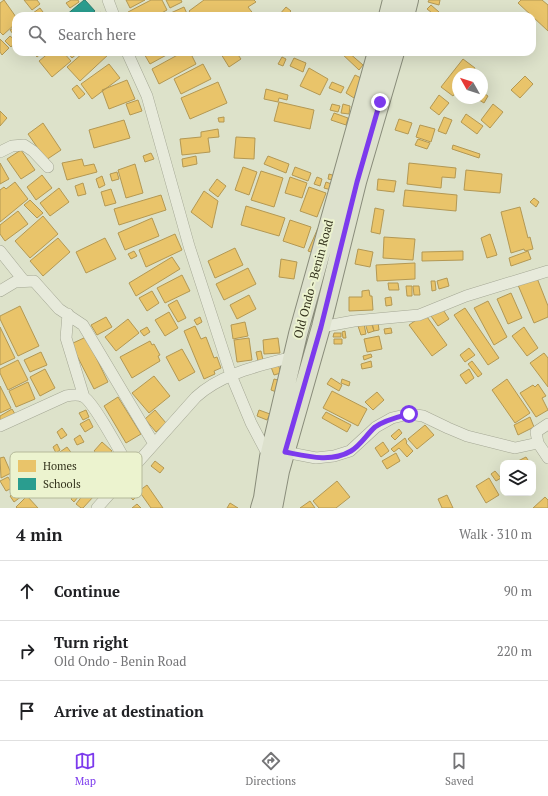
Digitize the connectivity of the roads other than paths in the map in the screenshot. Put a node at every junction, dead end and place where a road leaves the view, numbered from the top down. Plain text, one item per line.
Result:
1 (108, 0) edge
2 (392, 0) edge
3 (410, 0) edge
4 (112, 12) edge
5 (389, 12) edge
6 (406, 12) edge
7 (130, 56) edge
8 (376, 56) edge
9 (394, 56) edge
10 (0, 152) edge
11 (48, 168) dead end
12 (0, 251) edge
13 (548, 271) edge
14 (24, 281) junction
15 (0, 291) edge
16 (68, 314) junction
17 (321, 327) junction
18 (292, 356) junction
19 (231, 375) junction
20 (84, 397) junction
21 (548, 424) edge
22 (0, 426) edge
23 (538, 443) junction
24 (154, 444) junction
25 (120, 452) edge
26 (275, 452) junction
27 (142, 458) edge
28 (548, 458) edge
29 (106, 498) edge
30 (97, 508) edge
31 (260, 508) edge
32 (273, 508) edge

1 - 4 street
2 - 5 main road
3 - 6 main road
7 - 19 street
8 - 18 main road, Old Ondo - Benin Road
9 - 17 main road, Old Ondo - Benin Road
10 - 11 street
12 - 14 street
13 - 17 street
14 - 15 street
14 - 16 street
16 - 20 street
16 - 24 street
17 - 26 main road, Old Ondo - Benin Road
18 - 19 street
18 - 26 main road, Old Ondo - Benin Road
19 - 24 street
19 - 26 street
20 - 22 street
20 - 25 street
21 - 23 street
23 - 26 street
23 - 28 street
24 - 27 street
26 - 31 main road, Old Ondo - Benin Road
26 - 32 main road, Old Ondo - Benin Road
29 - 30 street

